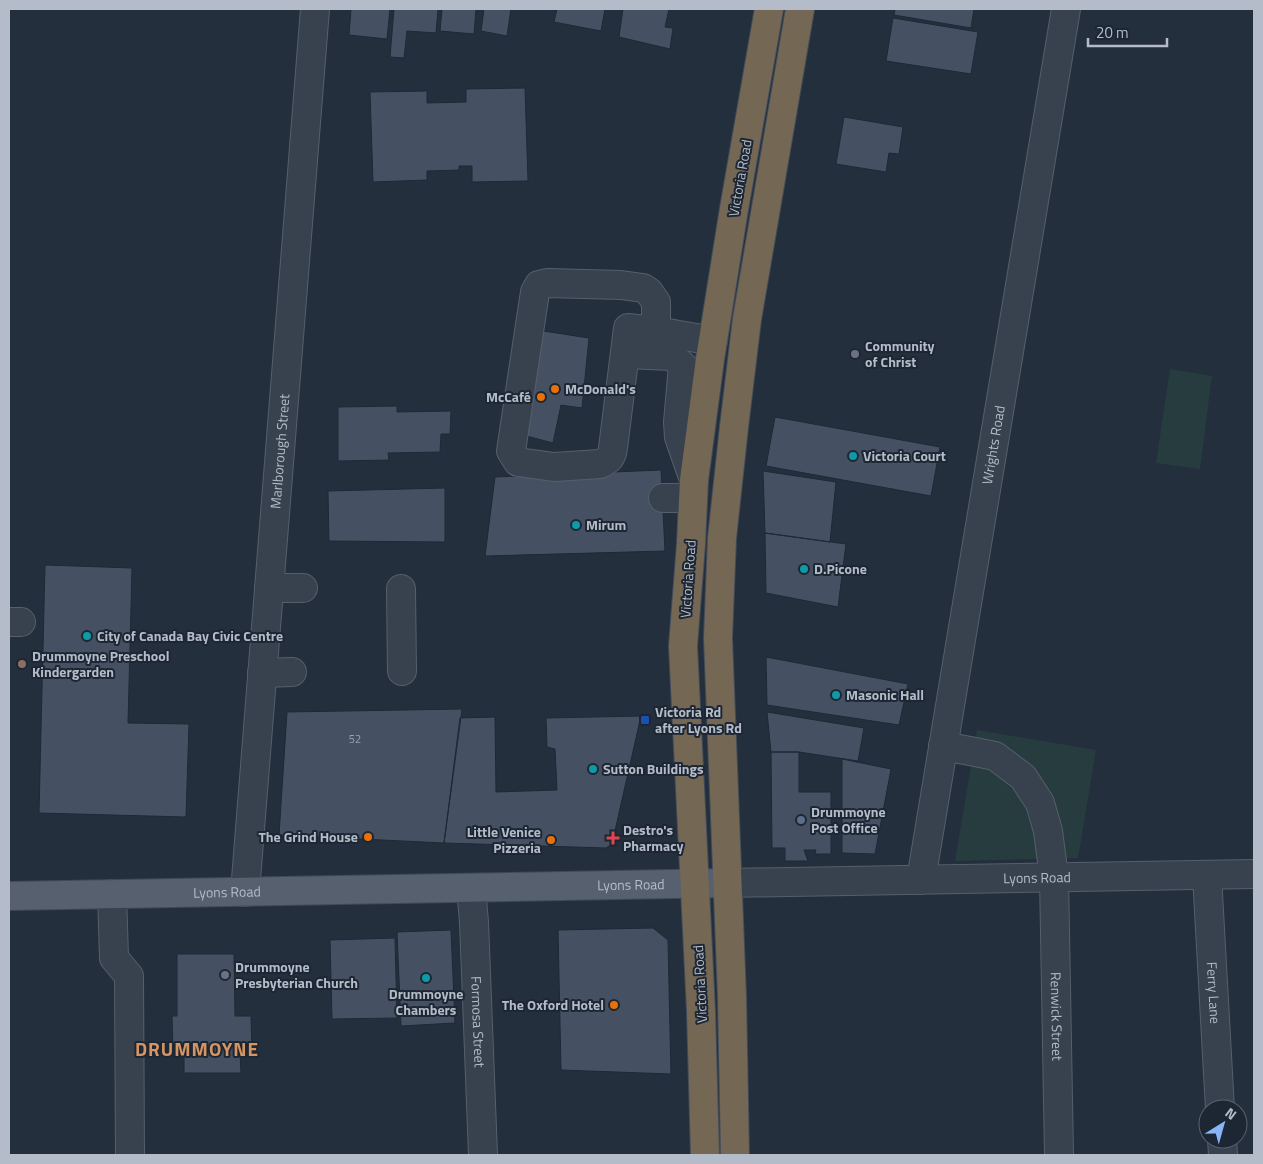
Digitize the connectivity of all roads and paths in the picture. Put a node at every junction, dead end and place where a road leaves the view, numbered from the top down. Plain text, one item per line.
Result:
1 (315, 9) edge
2 (769, 9) edge
3 (800, 9) edge
4 (1066, 9) edge
5 (656, 331) junction
6 (626, 341) junction
7 (713, 341) junction
8 (694, 489) junction
9 (663, 498) dead end
10 (269, 588) junction
11 (302, 588) dead end
12 (401, 589) dead end
13 (402, 671) dead end
14 (262, 672) junction
15 (292, 672) dead end
16 (943, 746) junction
17 (1254, 874) edge
18 (1207, 875) junction
19 (1054, 878) junction
20 (921, 880) junction
21 (728, 883) junction
22 (695, 884) junction
23 (471, 888) junction
24 (245, 892) junction
25 (112, 894) junction
26 (9, 896) edge
27 (1219, 1099) edge
28 (130, 1155) edge
29 (482, 1155) edge
30 (705, 1155) edge
31 (735, 1155) edge
32 (1059, 1155) edge

1 - 10 street, Marlborough Street
2 - 7 highway, Victoria Road
3 - 21 highway
4 - 16 street, Wrights Road
5 - 6 street
5 - 6 street
5 - 7 street
6 - 8 street
7 - 8 highway, Victoria Road
8 - 9 street
8 - 22 highway, Victoria Road
10 - 11 street
10 - 14 street, Marlborough Street
12 - 13 street
14 - 15 street
14 - 24 street, Marlborough Street
16 - 19 street, Renwick Street
16 - 20 street, Wrights Road
17 - 18 street, Lyons Road
18 - 19 street, Lyons Road
18 - 27 street, Ferry Lane
19 - 20 street, Lyons Road
19 - 32 street, Renwick Street
20 - 21 street, Lyons Road
21 - 22 main road, Lyons Road
21 - 31 highway
22 - 23 main road, Lyons Road
22 - 30 highway, Victoria Road
23 - 24 main road, Lyons Road
23 - 29 street, Formosa Street
24 - 25 main road, Lyons Road
25 - 26 main road, Lyons Road
25 - 28 street

